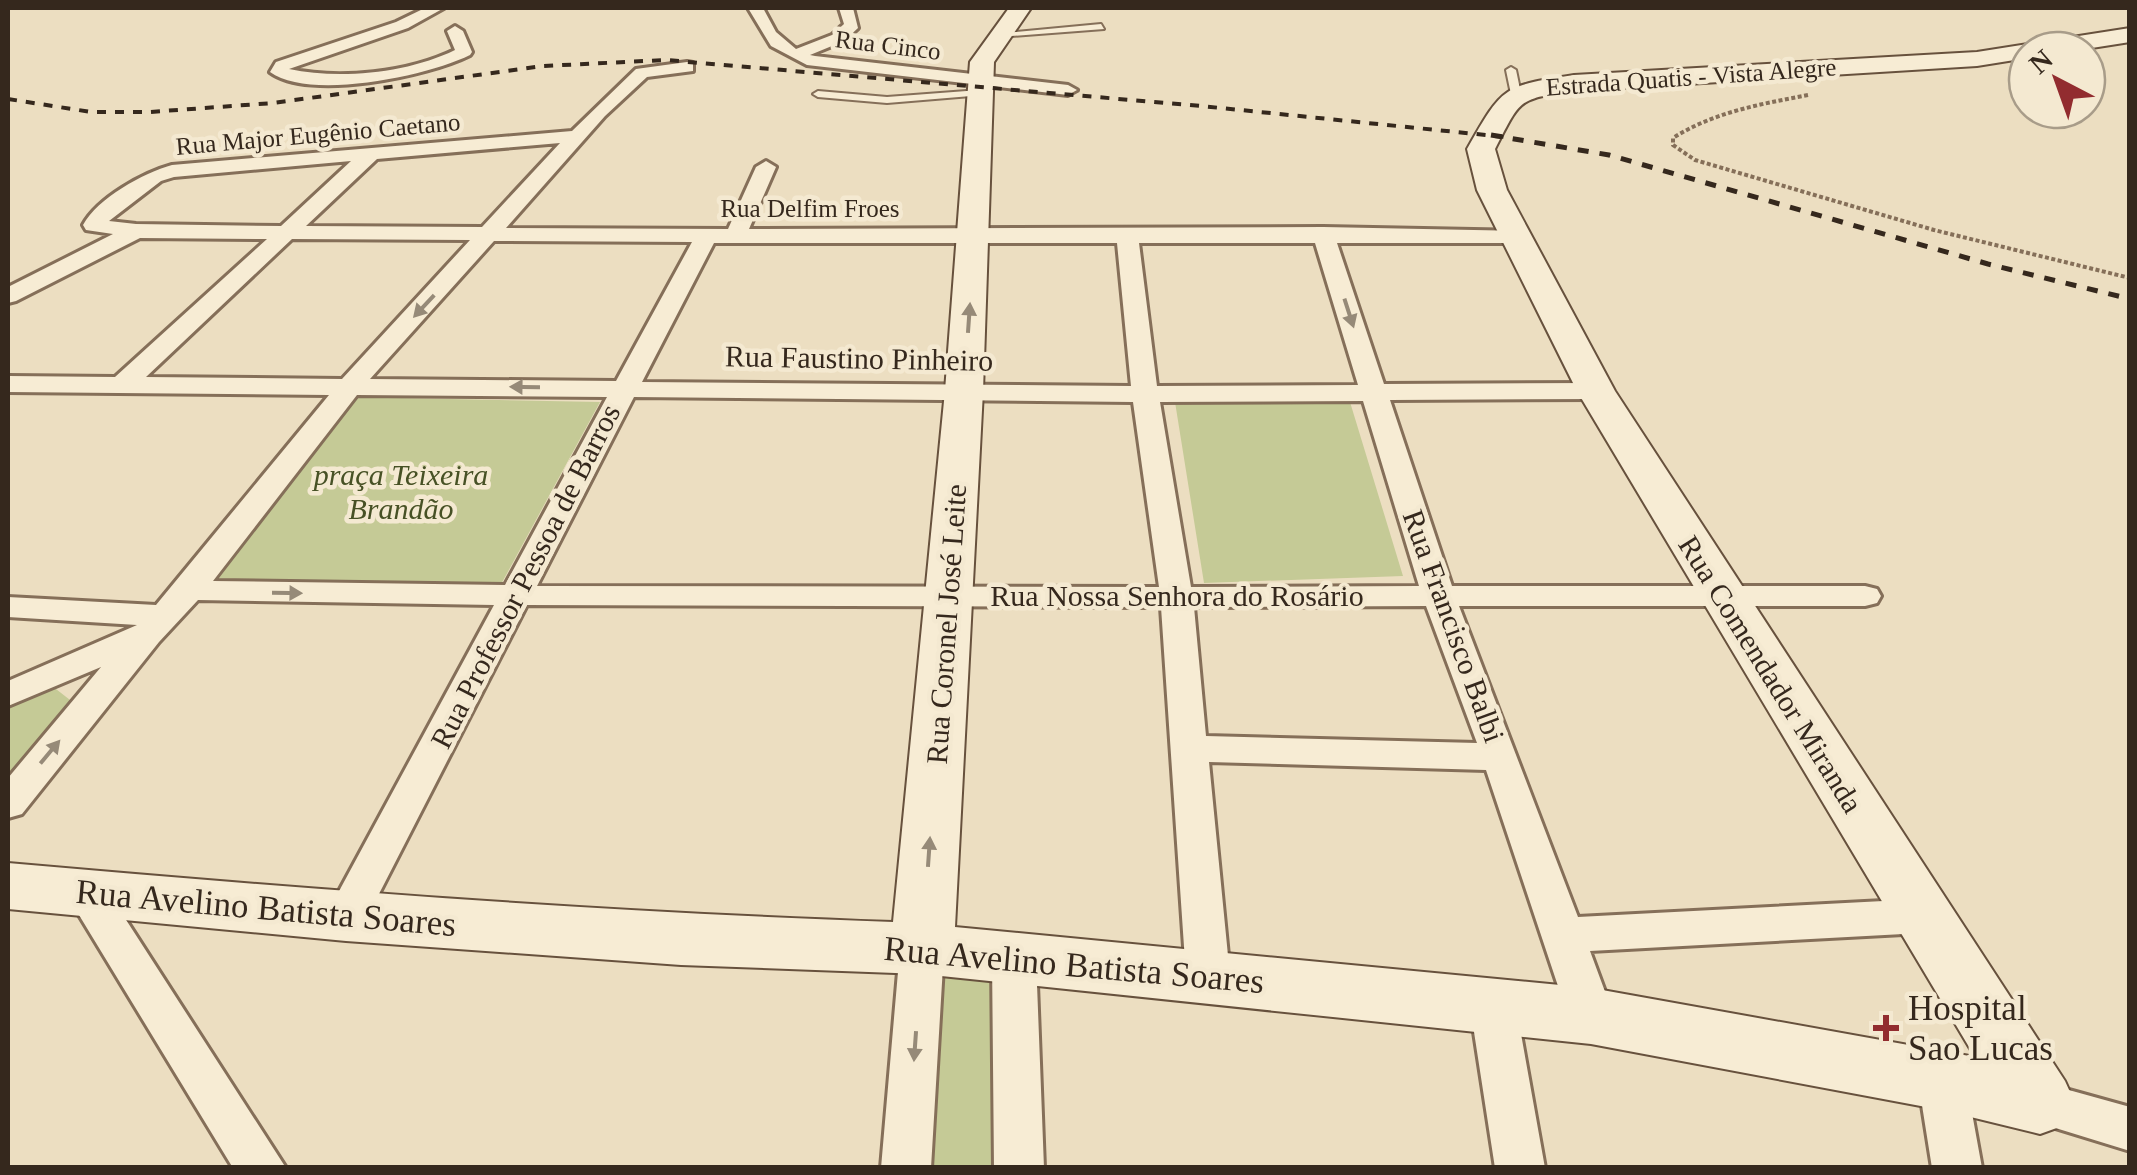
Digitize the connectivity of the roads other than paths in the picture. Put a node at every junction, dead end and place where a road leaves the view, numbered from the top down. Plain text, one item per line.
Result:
1 (436, 8) edge
2 (756, 8) edge
3 (846, 8) edge
4 (1020, 8) edge
5 (1101, 27) dead end
6 (454, 31) dead end
7 (998, 34) junction
8 (2007, 54) edge
9 (795, 55) junction
10 (686, 67) dead end
11 (980, 87) junction
12 (1068, 90) dead end
13 (818, 94) dead end
14 (578, 136) junction
15 (372, 153) junction
16 (766, 166) dead end
17 (104, 229) joint
18 (136, 231) junction
19 (288, 232) junction
20 (490, 234) junction
21 (1127, 234) junction
22 (1323, 234) junction
23 (974, 235) junction
24 (706, 236) junction
25 (736, 236) junction
26 (1516, 236) junction
27 (8, 296) edge
28 (8, 384) edge
29 (351, 385) junction
30 (121, 386) junction
31 (623, 388) junction
32 (964, 391) junction
33 (1596, 391) junction
34 (1374, 392) junction
35 (1145, 394) junction
36 (189, 590) junction
37 (1176, 594) junction
38 (1438, 594) junction
39 (1720, 595) junction
40 (1866, 596) dead end
41 (947, 597) junction
42 (516, 598) junction
43 (8, 607) edge
44 (155, 625) junction
45 (57, 672) junction
46 (8, 694) edge
47 (93, 701) junction
48 (1192, 749) junction
49 (1501, 758) junction
50 (8, 804) edge
51 (8, 886) edge
52 (86, 892) junction
53 (1922, 916) junction
54 (346, 917) junction
55 (1563, 935) junction
56 (922, 949) junction
57 (1014, 958) junction
58 (1208, 976) junction
59 (1492, 1006) junction
60 (1591, 1016) junction
61 (1942, 1080) junction
62 (2040, 1104) junction
63 (2130, 1129) edge
64 (261, 1168) edge
65 (906, 1168) edge
66 (1019, 1168) edge
67 (1520, 1168) edge
68 (1957, 1168) edge

1 - 6 street
2 - 9 street, Rua Cinco
3 - 9 street
4 - 7 street, Rua Coronel José Leite
5 - 7 lane
7 - 11 street, Rua Coronel José Leite
8 - 26 street, Estrada Quatis - Vista Alegre
9 - 11 street, Rua Cinco
10 - 14 street
11 - 12 street, Rua Cinco
11 - 13 lane
11 - 23 street, Rua Coronel José Leite
14 - 15 street, Rua Major Eugênio Caetano
14 - 20 street
15 - 17 street, Rua Major Eugênio Caetano
15 - 19 street
16 - 25 street
17 - 18 street, Rua Delfim Froes
18 - 19 street, Rua Delfim Froes
18 - 27 street
19 - 20 street, Rua Delfim Froes
19 - 30 street
20 - 24 street, Rua Delfim Froes
20 -> 29 street
21 - 22 street, Rua Delfim Froes
21 - 23 street, Rua Delfim Froes
21 - 35 street
22 - 26 street, Rua Delfim Froes
22 -> 34 street, Rua Francisco Balbi
23 - 25 street, Rua Delfim Froes
32 -> 23 street, Rua Coronel José Leite
24 - 25 street, Rua Delfim Froes
24 - 31 street, Rua Professor Pessoa de Barros
26 - 33 street, Rua Comendador Miranda
28 - 30 street, Rua Faustino Pinheiro
29 - 30 street, Rua Faustino Pinheiro
31 -> 29 street, Rua Faustino Pinheiro
29 - 36 street
31 - 32 street, Rua Faustino Pinheiro
31 - 42 street, Rua Professor Pessoa de Barros
32 - 35 street, Rua Faustino Pinheiro
32 - 41 street, Rua Coronel José Leite
33 - 34 street, Rua Faustino Pinheiro
33 - 39 street, Rua Comendador Miranda
34 - 35 street, Rua Faustino Pinheiro
34 - 38 street, Rua Francisco Balbi
35 - 37 street
36 -> 42 street, Rua Nossa Senhora do Rosário
36 - 44 street
37 - 38 street, Rua Nossa Senhora do Rosário
37 - 41 street, Rua Nossa Senhora do Rosário
37 - 48 street
38 - 39 street, Rua Nossa Senhora do Rosário
38 - 49 street, Rua Francisco Balbi
39 - 40 street, Rua Nossa Senhora do Rosário
39 - 53 street, Rua Comendador Miranda
41 - 42 street, Rua Nossa Senhora do Rosário
56 -> 41 street, Rua Coronel José Leite
42 - 54 street, Rua Professor Pessoa de Barros
43 - 44 street
44 - 45 street
44 - 47 street
45 - 46 street
45 - 47 street
50 -> 47 street
48 - 49 street
48 - 58 street
49 - 55 street, Rua Francisco Balbi
51 - 52 street, Rua Avelino Batista Soares
52 - 54 street, Rua Avelino Batista Soares
52 - 64 street
53 - 55 street
53 - 62 street, Rua Comendador Miranda
54 - 56 street, Rua Avelino Batista Soares
55 - 60 street, Rua Francisco Balbi
56 - 57 street, Rua Avelino Batista Soares
56 -> 65 street, Rua Coronel José Leite
57 - 58 street, Rua Avelino Batista Soares
57 - 66 street
58 - 59 street, Rua Avelino Batista Soares
59 - 60 street, Rua Avelino Batista Soares
59 - 67 street
60 - 61 street, Rua Avelino Batista Soares
61 - 62 street, Rua Avelino Batista Soares
61 - 68 street
62 - 63 street, Rua Avelino Batista Soares

